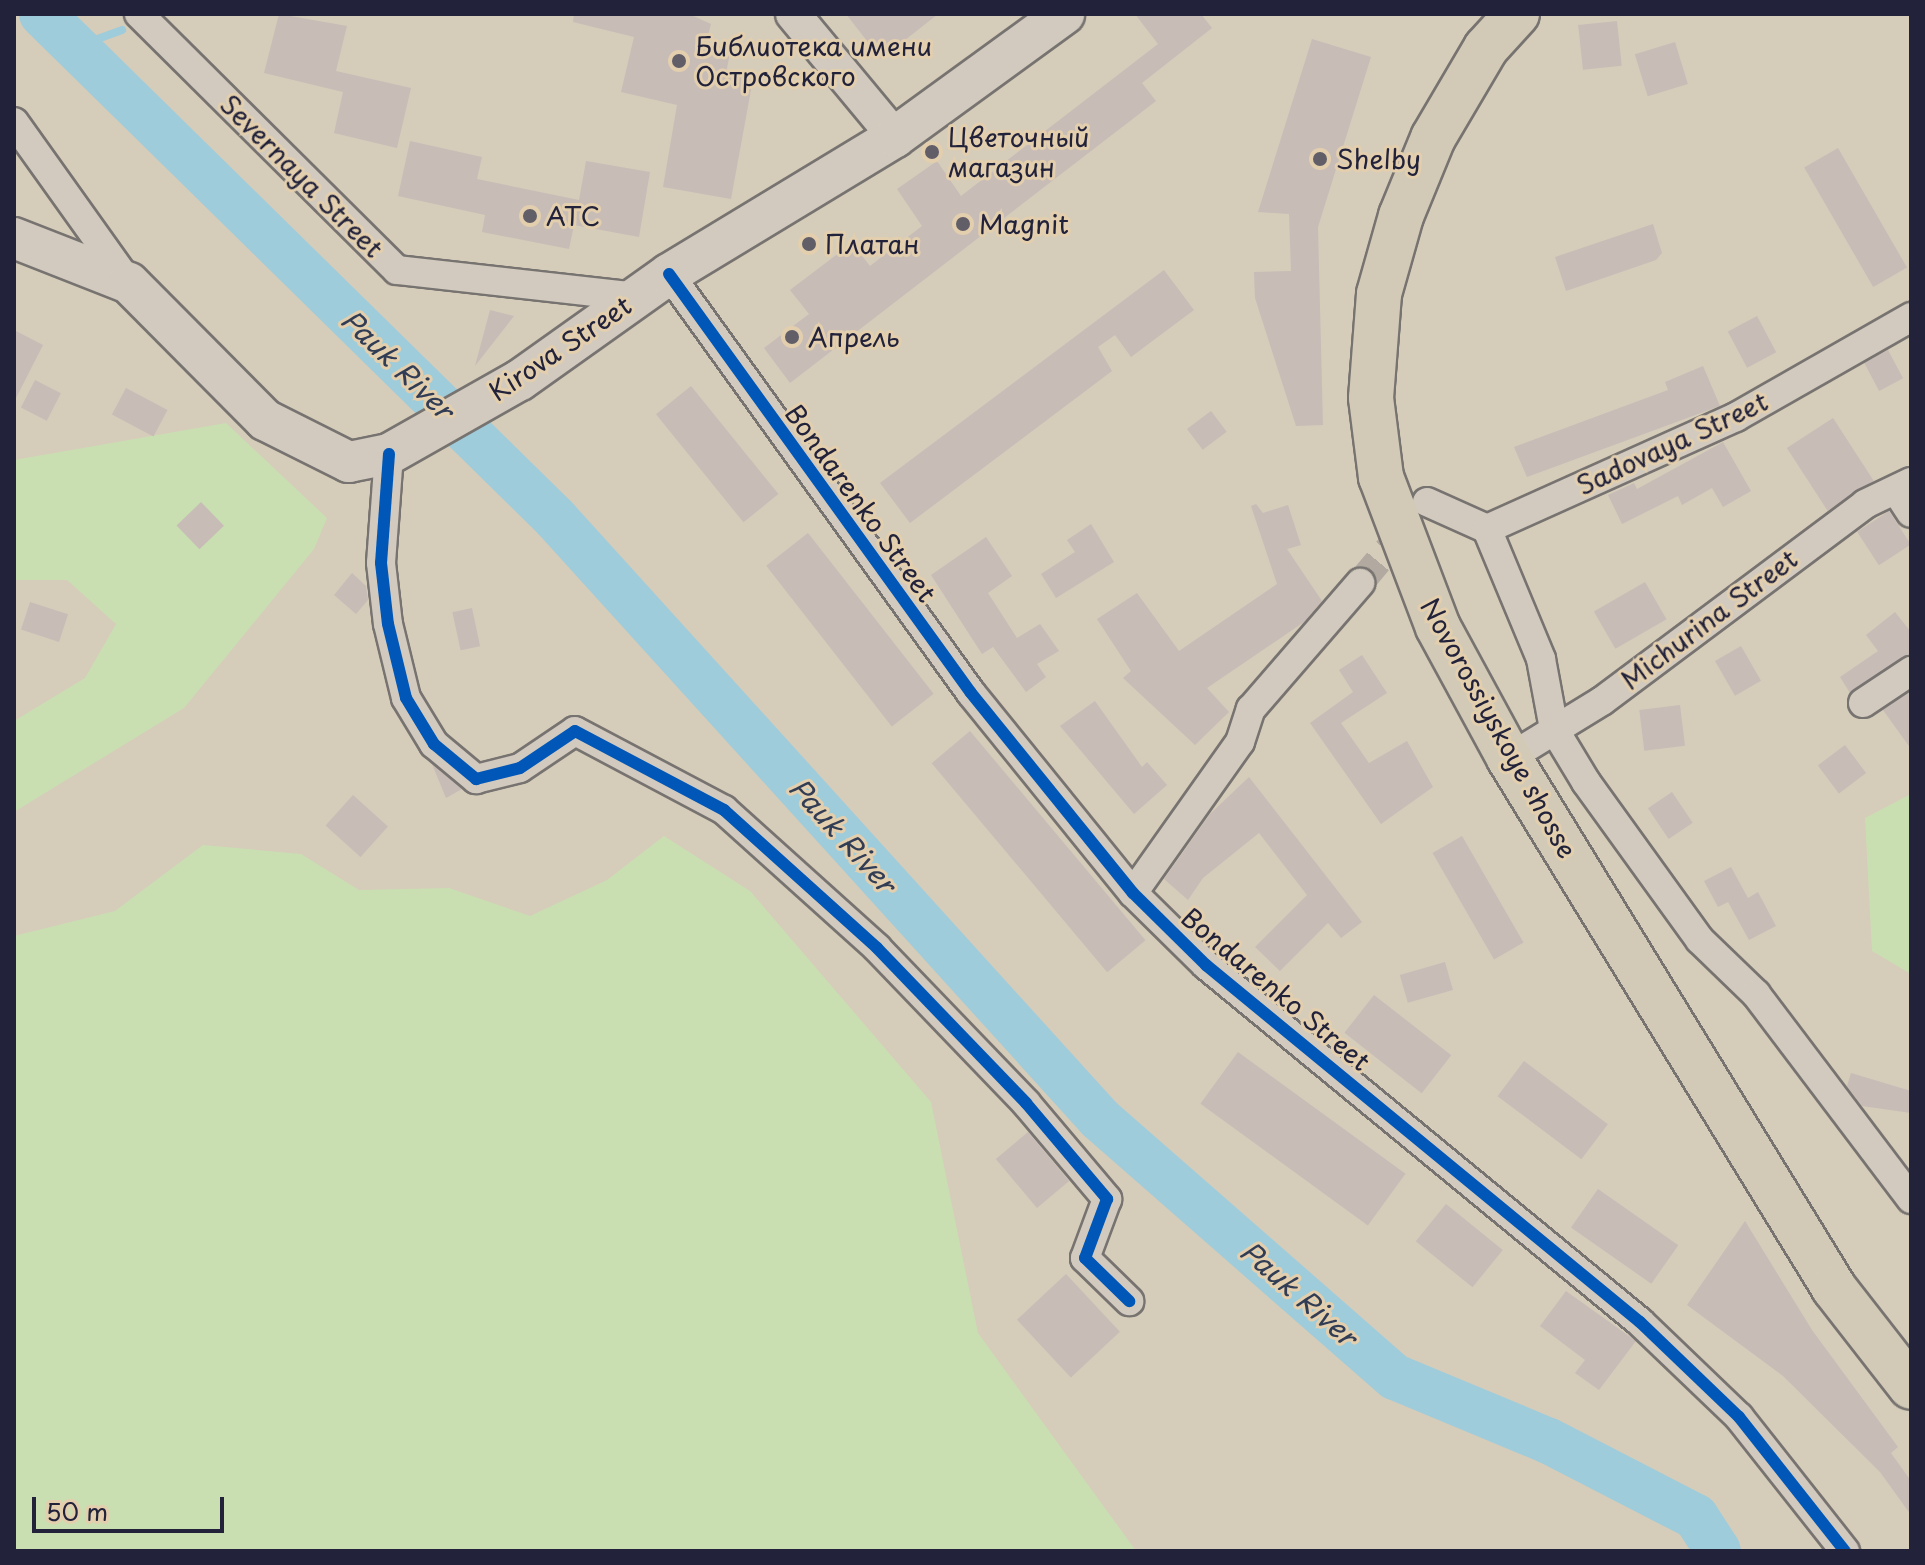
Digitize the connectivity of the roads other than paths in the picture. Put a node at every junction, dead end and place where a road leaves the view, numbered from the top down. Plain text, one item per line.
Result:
1 (139, 14) edge
2 (793, 14) edge
3 (1064, 14) edge
4 (1517, 14) edge
5 (14, 122) edge
6 (895, 137) junction
7 (14, 238) edge
8 (669, 274) junction
9 (129, 283) junction
10 (636, 297) junction
11 (1911, 317) edge
12 (389, 454) junction
13 (1906, 495) edge
14 (1427, 502) dead end
15 (1487, 529) junction
16 (1360, 583) tunnel mouth
17 (1911, 671) edge
18 (1863, 703) dead end
19 (1554, 729) junction
20 (1509, 758) junction
21 (1133, 893) junction
22 (1911, 1199) edge
23 (1129, 1301) dead end
24 (1911, 1387) edge
25 (1845, 1551) edge

1 - 10 street, Severnaya Street
2 - 6 street
3 - 6 main road, Kirova Street
4 - 20 highway, Novorossiyskoye shosse
5 - 9 street
6 - 8 main road, Kirova Street
7 - 9 main road, Kirova Street
8 - 10 main road, Kirova Street
8 - 21 street, Bondarenko Street
9 - 12 main road, Kirova Street
10 - 12 main road, Kirova Street
11 - 15 street, Sadovaya Street
12 - 23 street
13 - 19 street, Michurina Street
14 - 15 street
15 - 19 street
16 - 21 street
17 - 18 street
19 - 20 street, Michurina Street
19 - 22 street
20 - 24 highway, Novorossiyskoye shosse
21 - 25 street, Bondarenko Street

